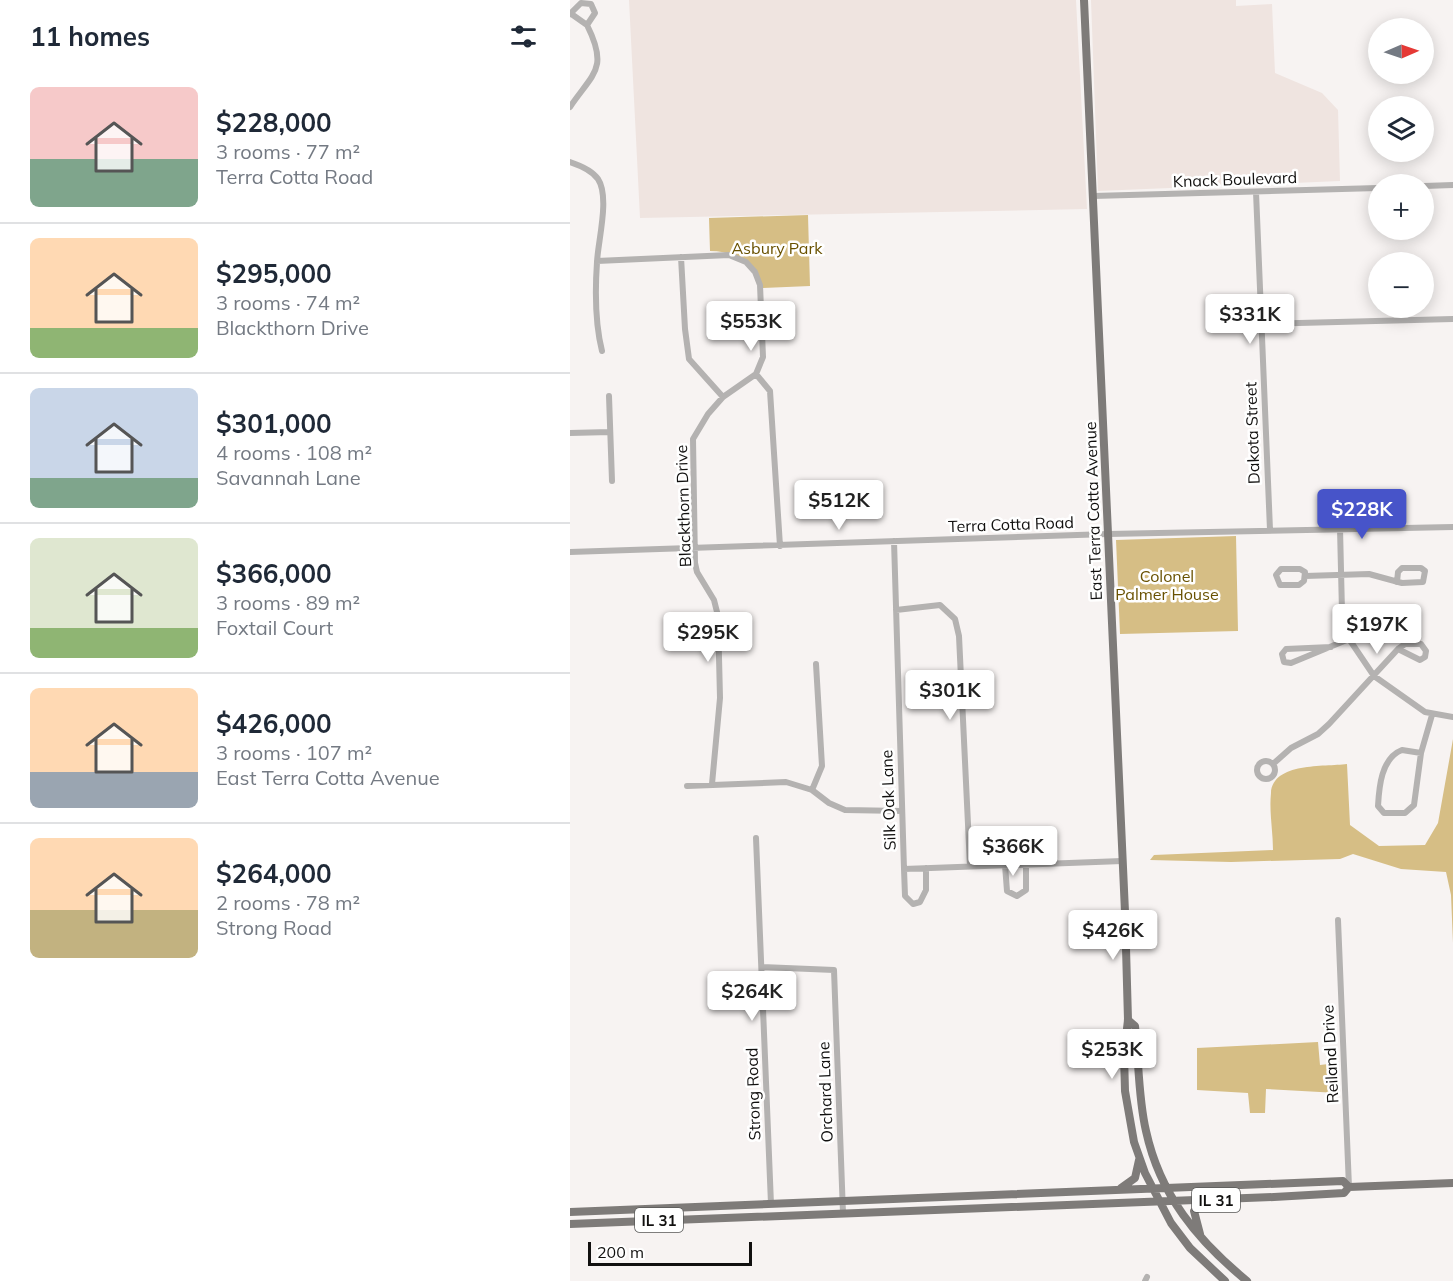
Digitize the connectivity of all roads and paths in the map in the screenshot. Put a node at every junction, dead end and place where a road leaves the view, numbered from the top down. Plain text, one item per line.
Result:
1 (1084, 0) edge
2 (570, 14) edge
3 (587, 25) junction
4 (570, 107) edge
5 (570, 162) edge
6 (1453, 185) edge
7 (1434, 186) edge
8 (1368, 188) edge
9 (1256, 192) junction
10 (1093, 196) junction
11 (681, 256) junction
12 (597, 261) junction
13 (1453, 319) edge
14 (1262, 324) junction
15 (602, 351) dead end
16 (756, 374) junction
17 (609, 396) dead end
18 (723, 397) junction
19 (610, 432) junction
20 (570, 433) edge
21 (612, 482) dead end
22 (1453, 527) edge
23 (1341, 528) junction
24 (1270, 530) junction
25 (1108, 534) junction
26 (894, 542) junction
27 (780, 546) junction
28 (695, 549) junction
29 (570, 552) edge
30 (1305, 576) junction
31 (1342, 576) junction
32 (1397, 582) junction
33 (896, 610) junction
34 (1349, 639) junction
35 (1331, 646) junction
36 (1398, 649) dead end
37 (816, 664) dead end
38 (1374, 676) junction
39 (1432, 714) junction
40 (1453, 717) edge
41 (1421, 753) junction
42 (1273, 764) dead end
43 (712, 784) junction
44 (687, 786) dead end
45 (812, 790) junction
46 (902, 811) junction
47 (756, 838) dead end
48 (1122, 861) junction
49 (1026, 864) junction
50 (1005, 865) junction
51 (970, 866) junction
52 (926, 868) junction
53 (904, 869) junction
54 (1338, 920) dead end
55 (762, 967) junction
56 (1128, 1020) junction
57 (1139, 1158) junction
58 (1453, 1183) edge
59 (1350, 1187) junction
60 (1152, 1188) junction
61 (1166, 1188) junction
62 (1117, 1190) junction
63 (1217, 1199) junction
64 (843, 1201) junction
65 (1158, 1201) junction
66 (1172, 1201) junction
67 (771, 1204) junction
68 (570, 1212) edge
69 (843, 1213) junction
70 (570, 1224) edge
71 (1207, 1245) junction
72 (1225, 1281) edge
73 (1247, 1281) edge

1 - 10 main road, East Terra Cotta Avenue
2 - 3 street
2 - 3 street
3 - 4 street
5 - 12 street
6 - 7 street
8 - 9 street, Knack Boulevard
9 - 10 street, Knack Boulevard
9 - 14 street, Dakota Street
10 - 25 main road, East Terra Cotta Avenue
11 - 12 street
11 - 16 street
11 - 18 street
12 - 15 street
13 - 14 street
14 - 24 street, Dakota Street
16 - 18 street, Blackthorn Drive
16 - 27 street
17 - 19 street
18 - 28 street, Blackthorn Drive
19 - 20 street
19 - 21 street
22 - 23 street, Terra Cotta Road
23 - 24 street, Terra Cotta Road
23 - 31 street
24 - 25 street, Terra Cotta Road
25 - 26 street, Terra Cotta Road
25 - 48 main road, East Terra Cotta Avenue
26 - 27 street, Terra Cotta Road
26 - 33 street, Silk Oak Lane
27 - 28 street, Terra Cotta Road
28 - 29 street, Terra Cotta Road
28 - 43 street, Blackthorn Drive
30 - 30 street
30 - 31 street
31 - 32 street
31 - 34 street
32 - 32 street
33 - 46 street, Silk Oak Lane
33 - 51 street
34 - 35 street
34 - 38 street
35 - 35 street
36 - 38 street
37 - 45 street
38 - 39 street
38 - 42 street
39 - 40 street
39 - 41 street
41 - 41 street
43 - 44 street
43 - 45 street
45 - 46 street
46 - 53 street, Silk Oak Lane
47 - 55 street, Strong Road
48 - 49 street
48 - 56 main road, East Terra Cotta Avenue
49 - 50 street
49 - 50 street
50 - 51 street
51 - 52 street
52 - 53 street
52 - 53 street, Silk Oak Lane
54 - 59 street, Reiland Drive
55 - 64 street, Orchard Lane
55 - 67 street, Strong Road
56 - 57 main road, East Terra Cotta Avenue
56 - 61 main road, East Terra Cotta Avenue
57 - 60 main road, East Terra Cotta Avenue
57 - 62 main road
58 - 59 main road, IL 31
59 - 61 main road, IL 31
59 - 63 main road, IL 31
60 - 61 main road, IL 31
60 - 62 main road, IL 31
60 - 65 main road, East Terra Cotta Avenue
61 - 66 main road, East Terra Cotta Avenue
62 - 64 main road, IL 31
63 - 66 main road, IL 31
63 - 71 main road
64 - 67 main road, IL 31
64 - 69 street, Orchard Lane
65 - 66 main road, IL 31
65 - 69 main road, IL 31
65 - 72 main road, East Terra Cotta Avenue
66 - 71 main road, East Terra Cotta Avenue
67 - 68 main road, IL 31
69 - 70 main road, IL 31
71 - 73 main road, East Terra Cotta Avenue

